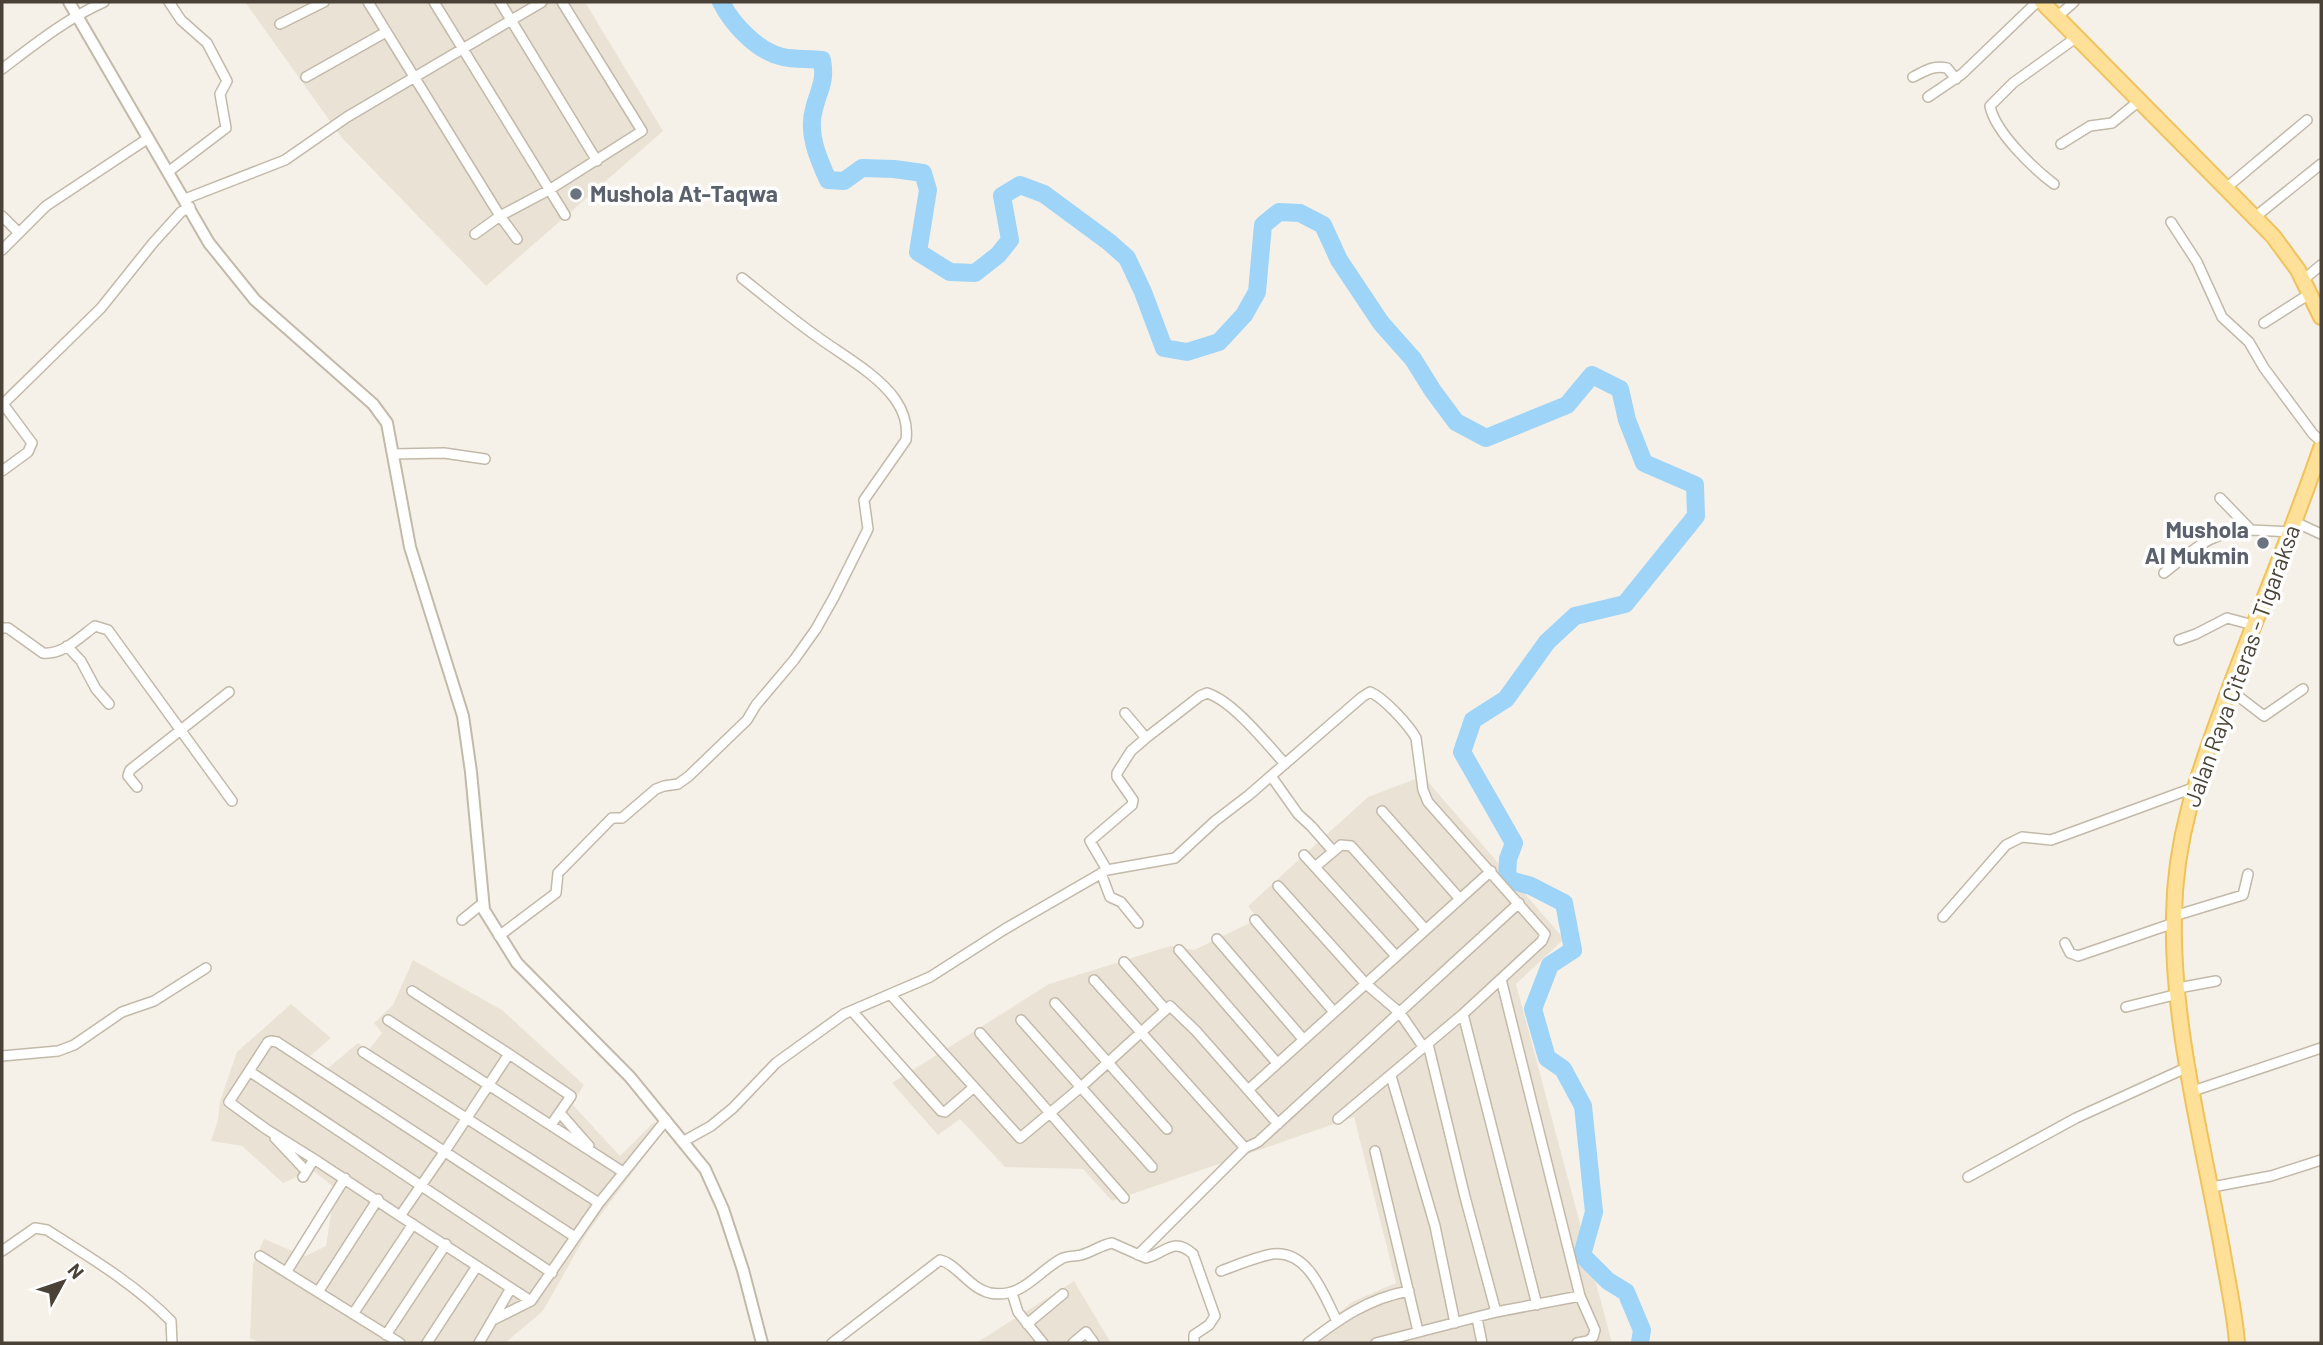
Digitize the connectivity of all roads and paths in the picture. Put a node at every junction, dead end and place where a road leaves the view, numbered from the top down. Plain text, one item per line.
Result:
1 (69, 2) edge
2 (104, 2) edge
3 (169, 2) edge
4 (324, 2) edge
5 (368, 2) edge
6 (434, 2) edge
7 (499, 2) edge
8 (542, 2) edge
9 (562, 2) edge
10 (2039, 2) edge
11 (2074, 2) edge
12 (76, 15) junction
13 (2057, 17) junction
14 (510, 20) junction
15 (280, 24) dead end
16 (386, 32) junction
17 (2077, 37) junction
18 (462, 50) junction
19 (2, 69) edge
20 (306, 77) dead end
21 (1913, 77) dead end
22 (415, 79) junction
23 (1955, 79) junction
24 (1928, 97) dead end
25 (2140, 100) junction
26 (2306, 120) dead end
27 (147, 139) junction
28 (2061, 144) dead end
29 (597, 161) junction
30 (2321, 164) edge
31 (168, 172) junction
32 (2054, 184) dead end
33 (2226, 188) junction
34 (549, 190) junction
35 (187, 203) junction
36 (565, 215) dead end
37 (2, 216) edge
38 (500, 216) junction
39 (2255, 217) junction
40 (2171, 222) dead end
41 (18, 232) junction
42 (475, 234) dead end
43 (517, 239) dead end
44 (2, 250) edge
45 (2321, 265) edge
46 (742, 278) dead end
47 (2307, 286) junction
48 (2321, 317) edge
49 (2264, 323) dead end
50 (2, 405) edge
51 (2321, 441) edge
52 (2321, 448) edge
53 (393, 454) junction
54 (485, 459) dead end
55 (2, 471) edge
56 (2220, 498) dead end
57 (2293, 527) junction
58 (2251, 530) junction
59 (2321, 534) edge
60 (2164, 573) dead end
61 (2253, 625) junction
62 (2, 628) edge
63 (2179, 639) dead end
64 (67, 646) junction
65 (2303, 688) dead end
66 (2230, 690) junction
67 (229, 692) dead end
68 (109, 704) dead end
69 (1125, 713) dead end
70 (183, 731) junction
71 (1146, 738) junction
72 (1285, 764) junction
73 (1271, 776) junction
74 (137, 788) dead end
75 (2193, 788) junction
76 (232, 801) dead end
77 (1382, 811) dead end
78 (1333, 851) junction
79 (1304, 855) dead end
80 (1315, 867) junction
81 (1104, 871) junction
82 (1491, 871) junction
83 (2248, 874) dead end
84 (1278, 886) dead end
85 (1460, 899) junction
86 (482, 903) junction
87 (1519, 903) junction
88 (1943, 917) dead end
89 (462, 920) dead end
90 (1255, 920) dead end
91 (2174, 920) junction
92 (1138, 923) dead end
93 (1425, 929) junction
94 (499, 936) junction
95 (1217, 939) dead end
96 (2064, 943) dead end
97 (1179, 950) dead end
98 (1396, 956) junction
99 (1124, 962) dead end
100 (206, 968) dead end
101 (1501, 979) junction
102 (1094, 980) dead end
103 (2216, 981) dead end
104 (1366, 983) junction
105 (412, 991) dead end
106 (2178, 991) junction
107 (890, 994) junction
108 (1055, 1003) dead end
109 (2126, 1007) dead end
110 (1165, 1009) junction
111 (852, 1011) junction
112 (1334, 1012) junction
113 (1400, 1013) junction
114 (1462, 1014) junction
115 (388, 1020) dead end
116 (1021, 1020) dead end
117 (1141, 1032) junction
118 (980, 1033) dead end
119 (1303, 1039) junction
120 (1426, 1046) junction
121 (2321, 1048) edge
122 (363, 1052) dead end
123 (509, 1054) junction
124 (2, 1056) edge
125 (1107, 1062) junction
126 (1278, 1063) junction
127 (2188, 1067) junction
128 (249, 1071) junction
129 (1391, 1076) junction
130 (488, 1085) junction
131 (974, 1087) junction
132 (1081, 1087) junction
133 (1248, 1090) junction
134 (2193, 1091) junction
135 (560, 1113) junction
136 (1050, 1114) junction
137 (467, 1117) junction
138 (1338, 1119) dead end
139 (666, 1120) junction
140 (1278, 1124) junction
141 (551, 1125) junction
142 (266, 1129) junction
143 (1167, 1129) dead end
144 (684, 1141) junction
145 (1245, 1149) junction
146 (445, 1151) junction
147 (1375, 1151) dead end
148 (597, 1154) junction
149 (314, 1159) junction
150 (2321, 1160) edge
151 (1152, 1167) dead end
152 (623, 1172) junction
153 (1968, 1177) dead end
154 (345, 1178) junction
155 (421, 1185) junction
156 (2212, 1187) junction
157 (1124, 1198) dead end
158 (378, 1199) junction
159 (598, 1203) junction
160 (400, 1216) junction
161 (414, 1224) junction
162 (575, 1237) junction
163 (446, 1244) junction
164 (2, 1251) edge
165 (1138, 1255) junction
166 (260, 1256) dead end
167 (477, 1266) junction
168 (287, 1271) junction
169 (1221, 1271) dead end
170 (552, 1273) junction
171 (511, 1288) junction
172 (1409, 1291) junction
173 (318, 1293) junction
174 (1012, 1293) junction
175 (1063, 1294) dead end
176 (1580, 1296) junction
177 (531, 1301) junction
178 (1537, 1305) junction
179 (1496, 1312) junction
180 (353, 1314) junction
181 (1477, 1318) junction
182 (495, 1319) junction
183 (1337, 1321) junction
184 (1455, 1323) junction
185 (1027, 1324) junction
186 (1418, 1331) junction
187 (386, 1335) junction
188 (172, 1343) edge
189 (400, 1343) edge
190 (427, 1343) edge
191 (479, 1343) edge
192 (762, 1343) edge
193 (832, 1343) edge
194 (1043, 1343) edge
195 (1073, 1343) edge
196 (1094, 1343) edge
197 (1194, 1343) edge
198 (1308, 1343) edge
199 (1376, 1343) edge
200 (1482, 1343) edge
201 (1577, 1343) edge
202 (2236, 1343) edge

1 - 12 street
2 - 12 street
3 - 31 street
4 - 15 street
5 - 16 street
6 - 18 street
7 - 14 street
8 - 14 street
9 - 29 street
10 - 13 main road
10 - 23 street
11 - 13 street
12 - 19 street
12 - 27 street
13 - 17 main road
14 - 18 street
14 - 29 street
16 - 20 street
16 - 22 street
17 - 25 main road
17 - 32 street
18 - 22 street
18 - 34 street
21 - 23 street
22 - 35 street
22 - 38 street
23 - 24 street
25 - 28 street
25 - 33 main road
26 - 33 street
27 - 31 street
27 - 41 street
29 - 34 street
30 - 39 street
31 - 35 street
33 - 39 main road
34 - 36 street
34 - 38 street
35 - 50 street
35 - 53 street
37 - 41 street
38 - 42 street
38 - 43 street
39 - 47 main road
40 - 51 street
41 - 44 street
45 - 47 street
46 - 94 street
47 - 48 main road
47 - 49 street
50 - 55 street
52 - 57 main road, Jalan Raya Citeras - Tigaraksa
53 - 54 street
53 - 86 street
56 - 58 street
57 - 58 street
57 - 59 street
57 - 61 main road, Jalan Raya Citeras - Tigaraksa
58 - 60 street
61 - 63 street
61 - 66 main road, Jalan Raya Citeras - Tigaraksa
62 - 64 street
64 - 68 street
64 - 70 street
65 - 66 street
66 - 75 main road, Jalan Raya Citeras - Tigaraksa
67 - 70 street
69 - 71 street
70 - 74 street
70 - 76 street
71 - 72 street
71 - 81 street
72 - 73 street
72 - 82 street
73 - 78 street
73 - 81 street
75 - 88 street
75 - 91 main road, Jalan Raya Citeras - Tigaraksa
77 - 85 street
78 - 80 street
78 - 93 street
79 - 80 street
80 - 98 street
81 - 92 street
81 - 107 street
82 - 85 street
82 - 87 street
83 - 91 street
84 - 104 street
85 - 93 street
86 - 89 street
86 - 94 street
87 - 101 street
87 - 113 street
90 - 112 street
91 - 96 street
91 - 106 main road, Jalan Raya Citeras - Tigaraksa
93 - 98 street
94 - 139 street
95 - 119 street
97 - 126 street
98 - 104 street
99 - 110 street
100 - 124 street
101 - 114 street
101 - 176 street
102 - 117 street
103 - 106 street
104 - 112 street
104 - 113 street
105 - 123 street
106 - 109 street
106 - 127 main road, Jalan Raya Citeras - Tigaraksa
107 - 111 street
107 - 131 street
108 - 125 street
110 - 117 street
110 - 133 street
111 - 131 street
111 - 144 street
112 - 119 street
113 - 120 street
113 - 140 street
114 - 120 street
114 - 178 street
115 - 130 street
116 - 132 street
117 - 125 street
117 - 145 street
118 - 136 street
119 - 126 street
120 - 129 street
120 - 179 street
121 - 134 street
122 - 137 street
123 - 130 street
123 - 135 street
125 - 132 street
125 - 143 street
126 - 133 street
127 - 134 main road, Jalan Raya Citeras - Tigaraksa
127 - 153 street
128 - 142 street
128 - 146 street
128 - 155 street
129 - 138 street
129 - 184 street
130 - 137 street
130 - 141 street
131 - 136 street
132 - 136 street
132 - 151 street
133 - 140 street
134 - 156 main road, Jalan Raya Citeras - Tigaraksa
135 - 141 street
135 - 148 street
136 - 157 street
137 - 146 street
137 - 159 street
139 - 144 street
139 - 152 street
140 - 145 street
141 - 148 street
142 - 149 street
142 - 149 street
144 - 192 street
145 - 165 street
146 - 155 street
146 - 162 street
147 - 172 street
148 - 152 street
149 - 154 street
150 - 156 street
152 - 159 street
154 - 158 street
154 - 168 street
155 - 160 street
155 - 170 street
156 - 202 main road, Jalan Raya Citeras - Tigaraksa
158 - 160 street
158 - 173 street
159 - 162 street
160 - 161 street
161 - 163 street
161 - 180 street
162 - 170 street
163 - 167 street
163 - 187 street
164 - 188 street
165 - 174 street
165 - 197 street
166 - 168 street
167 - 171 street
167 - 190 street
168 - 173 street
169 - 183 street
170 - 177 street
171 - 177 street
171 - 182 street
172 - 183 street
172 - 186 street
173 - 180 street
174 - 185 street
174 - 193 street
175 - 185 street
176 - 178 street
176 - 201 street
177 - 182 street
178 - 179 street
179 - 181 street
180 - 187 street
181 - 184 street
181 - 200 street
182 - 191 street
183 - 198 street
184 - 186 street
185 - 194 street
186 - 199 street
187 - 189 street
195 - 196 street

